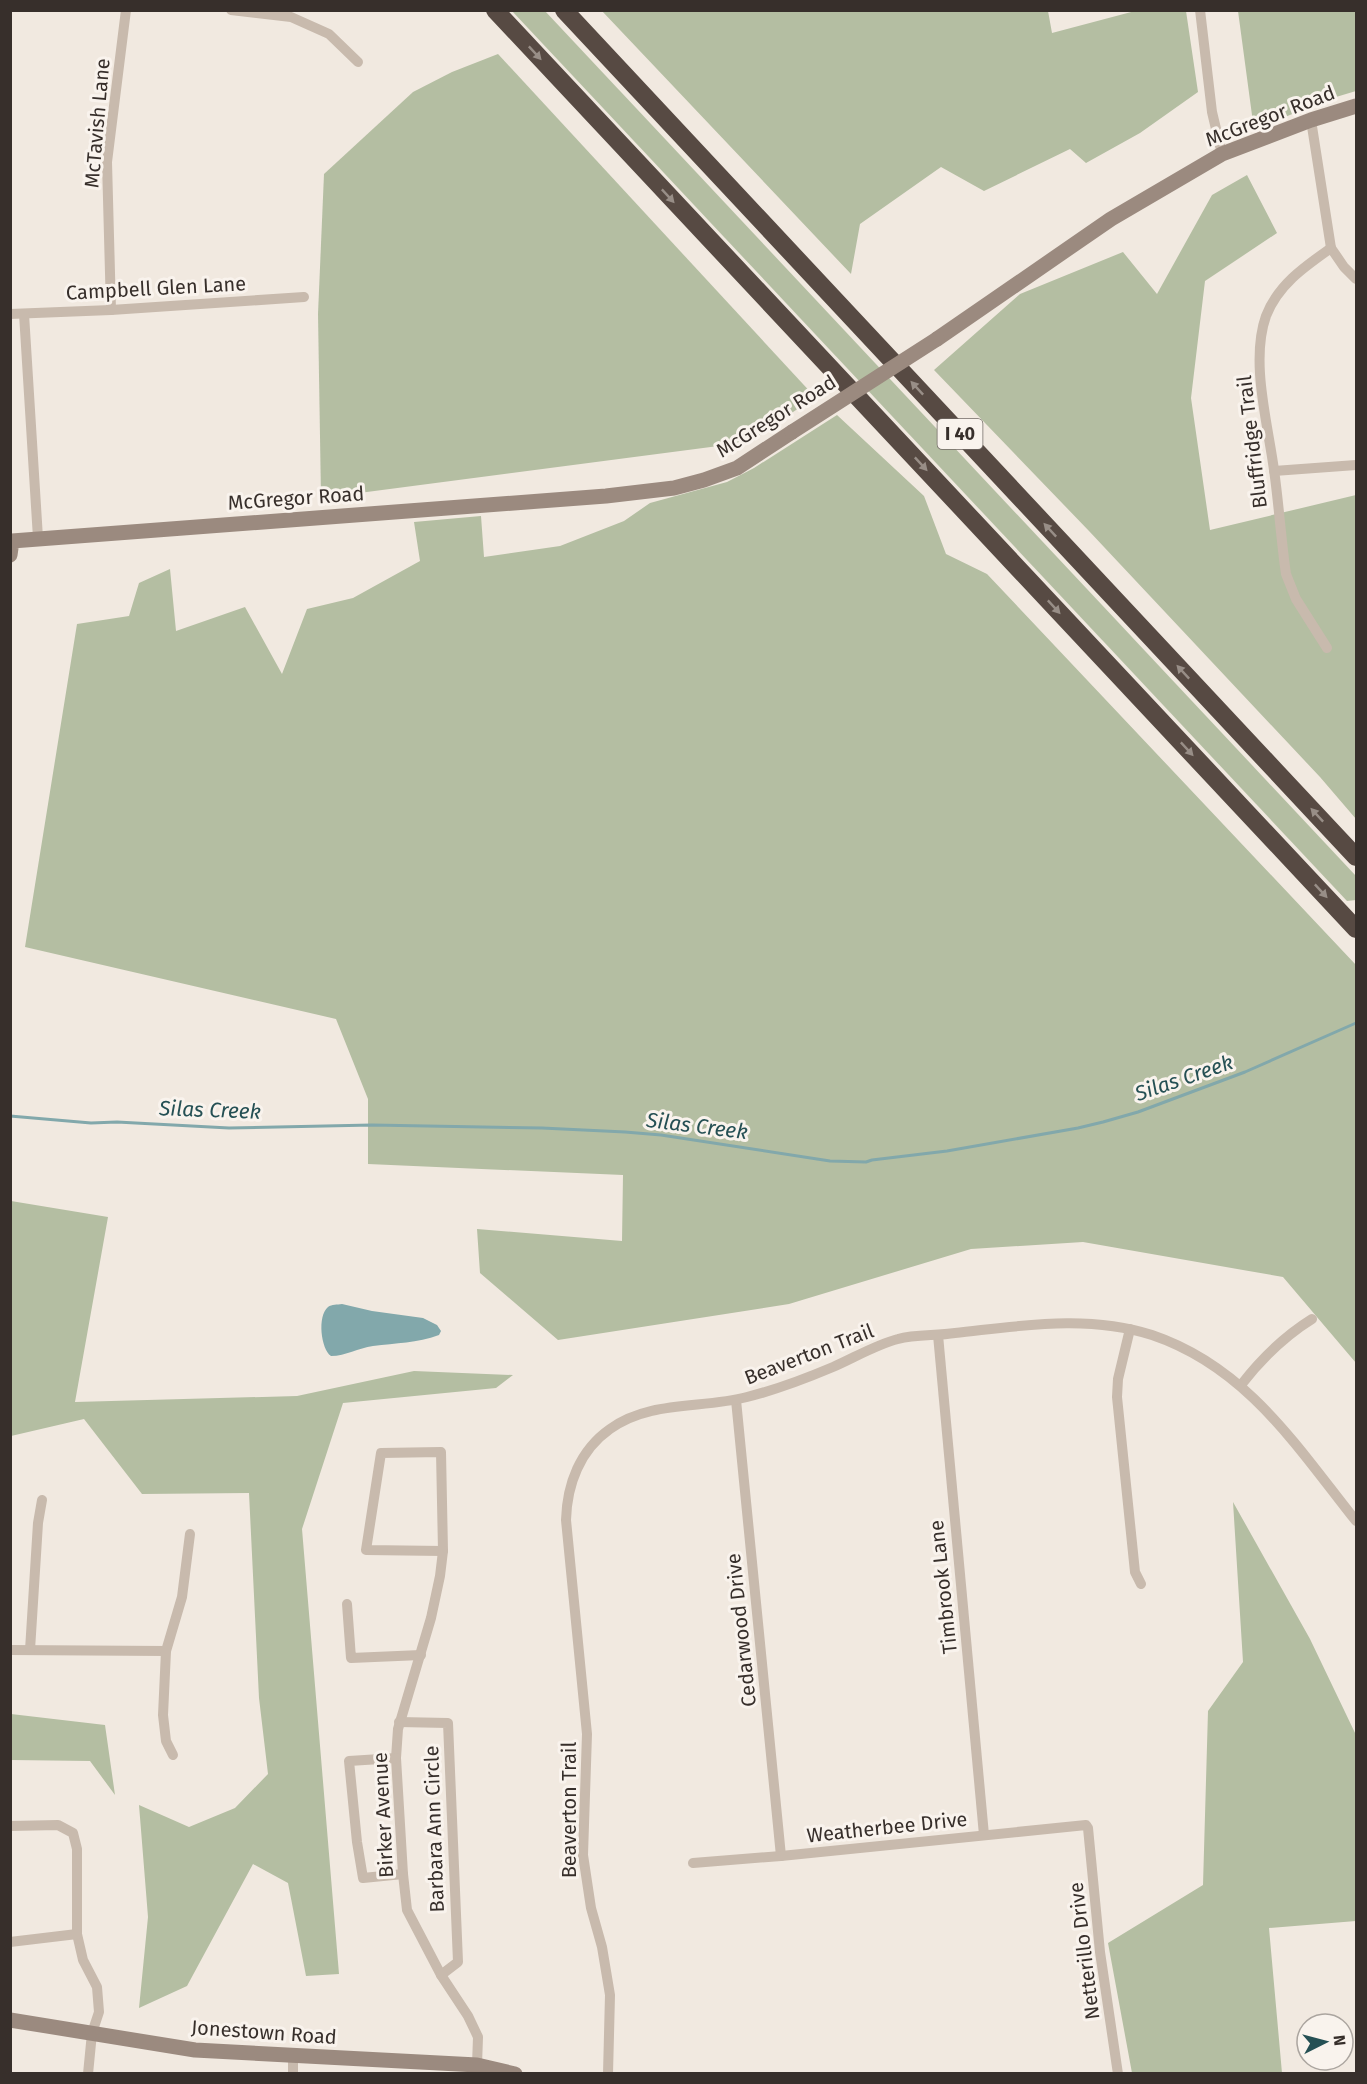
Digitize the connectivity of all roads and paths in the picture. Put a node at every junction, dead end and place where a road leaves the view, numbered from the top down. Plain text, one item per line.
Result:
1 (126, 10) edge
2 (231, 10) edge
3 (495, 10) edge
4 (564, 10) edge
5 (1200, 10) edge
6 (358, 62) dead end
7 (1356, 106) edge
8 (1311, 120) junction
9 (1222, 154) junction
10 (1331, 248) junction
11 (1356, 279) edge
12 (304, 297) dead end
13 (111, 310) junction
14 (10, 314) edge
15 (24, 314) junction
16 (1356, 465) edge
17 (1274, 471) junction
18 (38, 538) junction
19 (11, 545) edge
20 (1327, 648) dead end
21 (1356, 857) edge
22 (1356, 929) edge
23 (1312, 1319) dead end
24 (1130, 1329) junction
25 (938, 1335) junction
26 (1241, 1385) junction
27 (736, 1400) junction
28 (42, 1500) dead end
29 (1356, 1521) edge
30 (190, 1534) dead end
31 (442, 1551) junction
32 (1142, 1584) dead end
33 (347, 1604) dead end
34 (10, 1650) edge
35 (30, 1650) junction
36 (166, 1651) junction
37 (421, 1655) junction
38 (399, 1722) junction
39 (173, 1755) dead end
40 (396, 1758) junction
41 (1086, 1825) joint
42 (10, 1826) edge
43 (984, 1835) junction
44 (781, 1856) junction
45 (693, 1863) dead end
46 (403, 1874) junction
47 (77, 1934) junction
48 (10, 1942) edge
49 (441, 1975) junction
50 (10, 2020) edge
51 (92, 2033) junction
52 (293, 2056) junction
53 (477, 2065) junction
54 (88, 2073) edge
55 (293, 2073) edge
56 (515, 2073) edge
57 (608, 2073) edge
58 (1118, 2073) edge

1 - 13 street, McTavish Lane
2 - 6 street
3 -> 22 highway, I 40
21 -> 4 highway, I 40
5 - 9 street
7 - 8 street, McGregor Road
8 - 9 street, McGregor Road
8 - 10 street
9 - 18 street, McGregor Road, bridge
10 - 11 street
10 - 17 street, Bluffridge Trail
12 - 13 street, Campbell Glen Lane
13 - 15 street, Campbell Glen Lane
14 - 15 street, Campbell Glen Lane
15 - 18 street
16 - 17 street
17 - 20 street, Bluffridge Trail
18 - 19 street, McGregor Road
23 - 26 street
24 - 25 street, Beaverton Trail
24 - 26 street, Beaverton Trail
24 - 32 street
25 - 27 street, Beaverton Trail
25 - 43 street, Timbrook Lane
26 - 29 street, Beaverton Trail
27 - 44 street, Cedarwood Drive
27 - 57 street, Beaverton Trail
28 - 35 street
30 - 36 street
31 - 31 street, Birker Avenue
31 - 37 street, Birker Avenue
33 - 37 street
34 - 35 street
35 - 36 street
36 - 39 street
37 - 38 street, Birker Avenue
38 - 40 street, Birker Avenue
38 - 49 street, Barbara Ann Circle
40 - 46 street, Birker Avenue
40 - 46 street
41 - 43 street, Weatherbee Drive
41 - 58 street, Netterillo Drive
42 - 47 street
43 - 44 street, Weatherbee Drive
44 - 45 street, Weatherbee Drive
46 - 49 street, Birker Avenue
47 - 48 street
47 - 51 street
49 - 53 street, Birker Avenue
50 - 51 street, Jonestown Road
51 - 52 street, Jonestown Road
51 - 54 street
52 - 53 street, Jonestown Road
52 - 55 street
53 - 56 street, Jonestown Road

